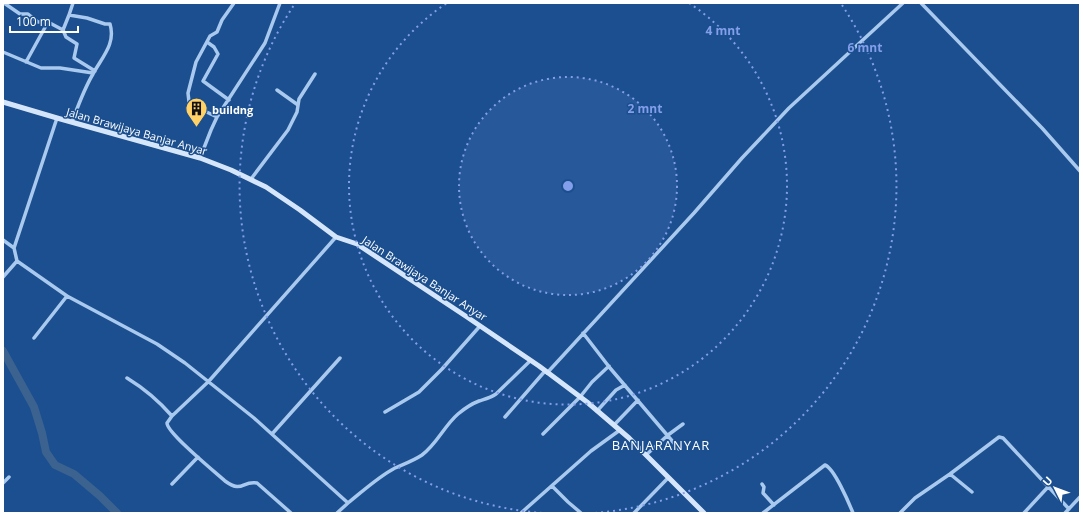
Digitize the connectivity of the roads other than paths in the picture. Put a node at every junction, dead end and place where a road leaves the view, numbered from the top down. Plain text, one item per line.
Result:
1 (4, 3) edge
2 (73, 3) edge
3 (234, 3) edge
4 (280, 3) edge
5 (903, 3) edge
6 (921, 3) edge
7 (69, 14) junction
8 (48, 22) junction
9 (63, 30) junction
10 (207, 42) junction
11 (3, 52) edge
12 (26, 62) junction
13 (94, 72) junction
14 (314, 74) dead end
15 (277, 90) dead end
16 (229, 100) junction
17 (3, 102) edge
18 (298, 105) junction
19 (218, 117) junction
20 (57, 118) junction
21 (72, 122) junction
22 (200, 158) junction
23 (1080, 171) edge
24 (251, 179) junction
25 (336, 237) junction
26 (3, 240) edge
27 (14, 248) junction
28 (17, 261) junction
29 (3, 277) edge
30 (67, 296) junction
31 (480, 326) junction
32 (583, 333) junction
33 (34, 338) dead end
34 (340, 358) dead end
35 (530, 361) junction
36 (609, 366) junction
37 (546, 372) junction
38 (127, 378) dead end
39 (209, 381) junction
40 (625, 385) junction
41 (580, 397) junction
42 (638, 400) junction
43 (597, 411) junction
44 (384, 412) dead end
45 (172, 416) junction
46 (504, 417) dead end
47 (683, 424) dead end
48 (614, 425) junction
49 (620, 430) junction
50 (272, 434) junction
51 (543, 434) dead end
52 (668, 435) junction
53 (680, 449) dead end
54 (646, 455) junction
55 (198, 457) junction
56 (950, 474) junction
57 (9, 477) dead end
58 (668, 478) junction
59 (3, 483) edge
60 (172, 484) dead end
61 (762, 484) dead end
62 (552, 486) junction
63 (1048, 487) junction
64 (972, 492) dead end
65 (1080, 497) edge
66 (348, 503) junction
67 (774, 505) junction
68 (1069, 509) junction
69 (291, 513) edge
70 (337, 513) edge
71 (521, 513) edge
72 (581, 513) edge
73 (634, 513) edge
74 (704, 513) edge
75 (764, 513) edge
76 (854, 513) edge
77 (900, 513) edge
78 (1024, 513) edge
79 (1065, 513) edge

1 - 8 street
2 - 7 street
3 - 10 street
4 - 16 street
5 - 32 street
6 - 23 street
7 - 9 street
7 - 13 street
8 - 9 street
8 - 12 street
9 - 13 street
10 - 16 street
10 - 19 street
11 - 12 street
12 - 13 street
13 - 21 street
14 - 18 street
15 - 18 street
16 - 19 street
17 - 20 street, Jalan Brawijaya Banjar Anyar
18 - 24 street
19 - 22 street
20 - 21 street, Jalan Brawijaya Banjar Anyar
20 - 27 street
21 - 22 street, Jalan Brawijaya Banjar Anyar
22 - 24 street, Jalan Brawijaya Banjar Anyar
24 - 25 street, Jalan Brawijaya Banjar Anyar
25 - 31 street, Jalan Brawijaya Banjar Anyar
25 - 39 street
26 - 27 street
27 - 28 street
28 - 29 street
28 - 30 street
30 - 33 street
30 - 39 street
31 - 35 street, Jalan Brawijaya Banjar Anyar
31 - 44 street
32 - 36 street
32 - 37 street
34 - 50 street
35 - 37 street, Jalan Brawijaya Banjar Anyar
35 - 66 street
36 - 40 street
36 - 41 street
37 - 41 street, Jalan Brawijaya Banjar Anyar
37 - 46 street
38 - 45 street
39 - 45 street
39 - 50 street
40 - 42 street
40 - 43 street
41 - 43 street, Jalan Brawijaya Banjar Anyar
41 - 51 street
42 - 48 street
42 - 52 street
43 - 48 street, Jalan Brawijaya Banjar Anyar
45 - 55 street
47 - 52 street
48 - 49 street, Jalan Brawijaya Banjar Anyar
49 - 54 street, Jalan Brawijaya Banjar Anyar
49 - 62 street
50 - 66 street
52 - 53 street
52 - 54 street
54 - 58 street, Jalan Brawijaya Banjar Anyar
55 - 60 street
55 - 69 street
56 - 63 street
56 - 64 street
56 - 77 street
57 - 59 street
58 - 73 street
58 - 74 street, Jalan Brawijaya Banjar Anyar
61 - 67 street
62 - 71 street
62 - 72 street
63 - 68 street
63 - 78 street
65 - 68 street
66 - 70 street
67 - 75 street
67 - 76 street
68 - 79 street

